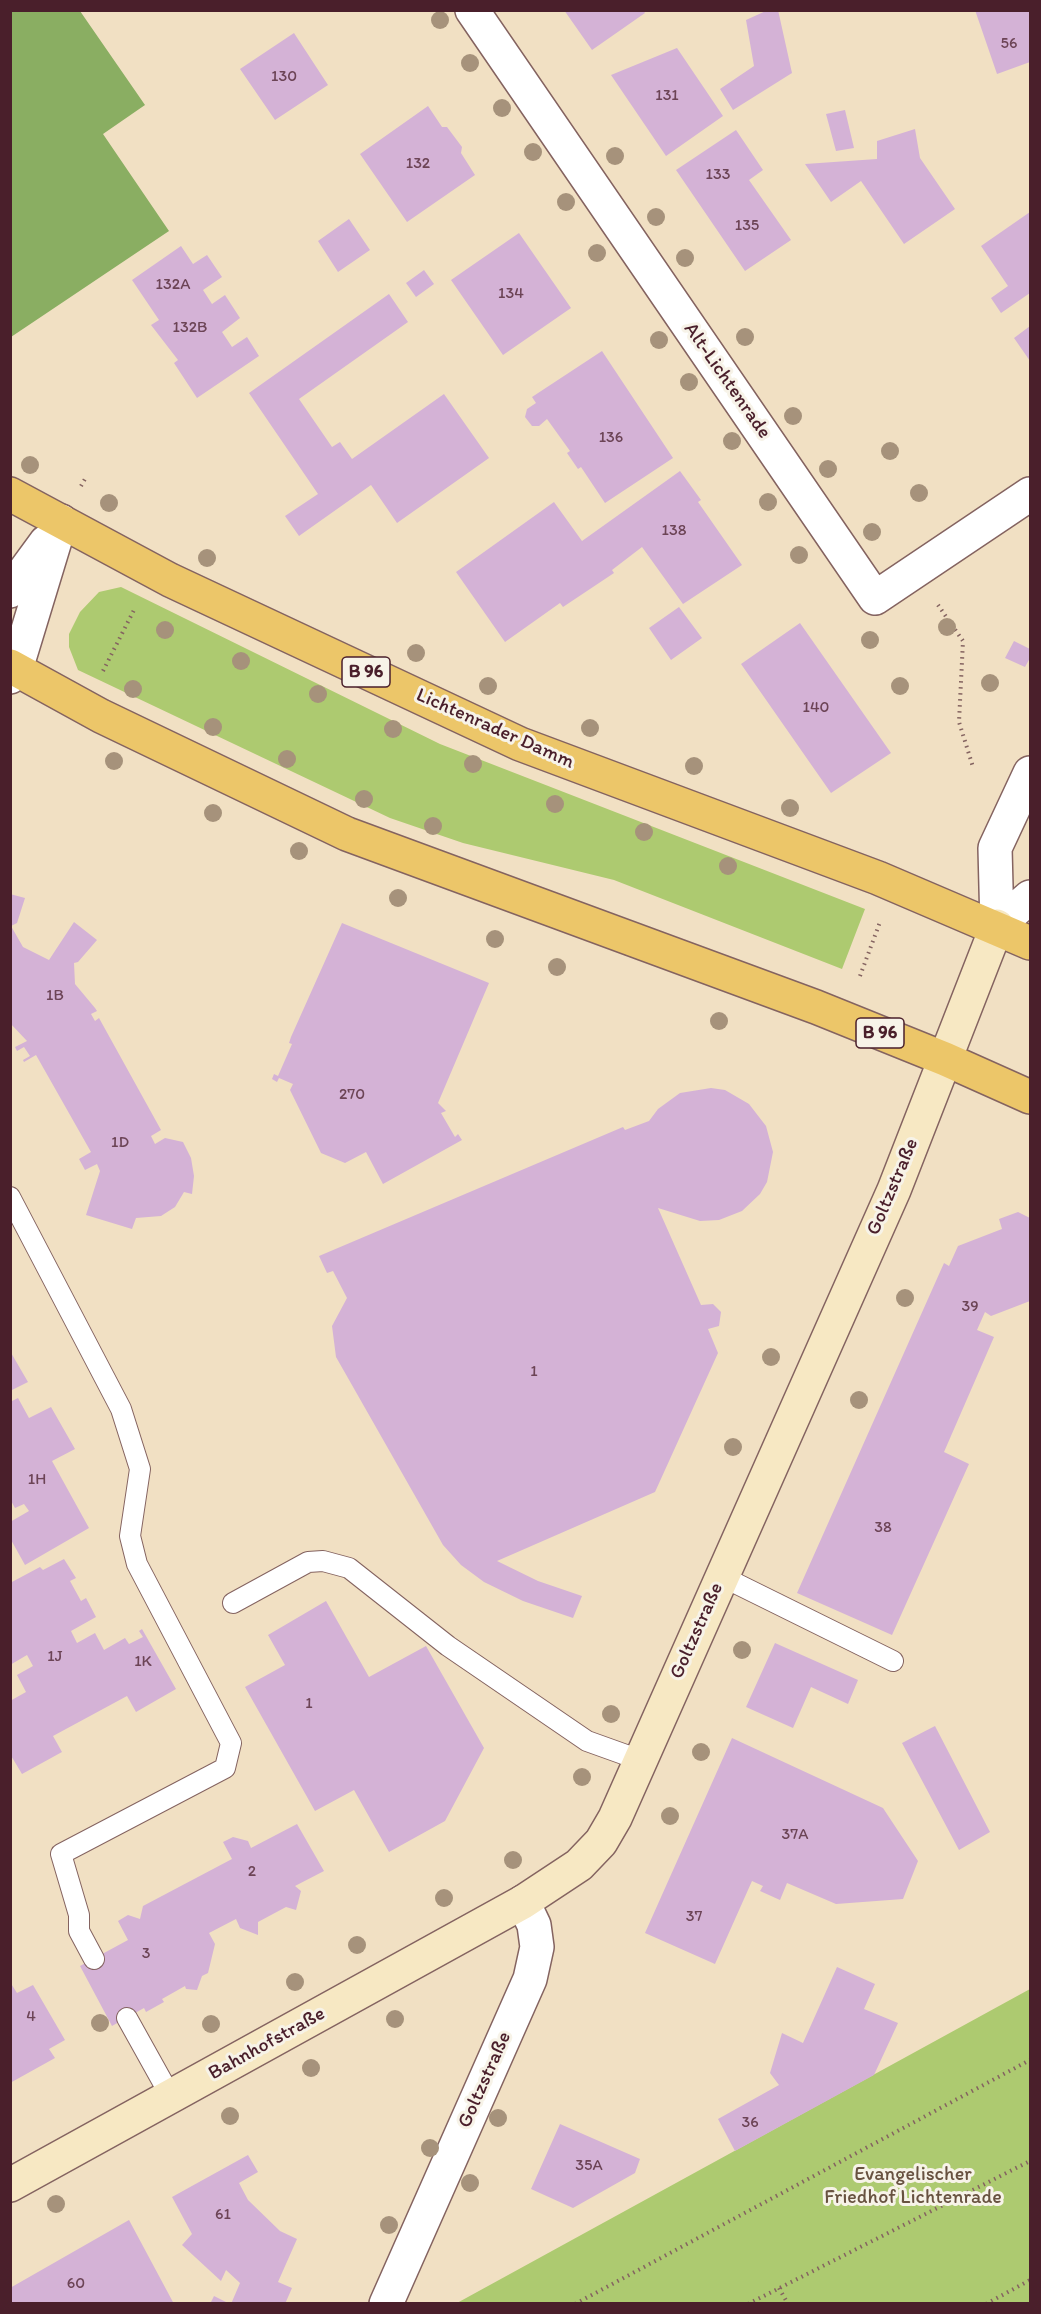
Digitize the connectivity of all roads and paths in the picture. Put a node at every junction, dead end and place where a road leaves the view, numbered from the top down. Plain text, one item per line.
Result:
1 (472, 10) edge
2 (10, 494) edge
3 (1030, 494) edge
4 (61, 521) junction
5 (10, 591) edge
6 (937, 604) dead end
7 (135, 607) dead end
8 (12, 671) edge
9 (98, 680) dead end
10 (973, 767) dead end
11 (1030, 773) edge
12 (1030, 897) edge
13 (883, 916) dead end
14 (997, 926) junction
15 (1030, 943) edge
16 (860, 976) dead end
17 (945, 1059) junction
18 (1030, 1097) edge
19 (10, 1197) edge
20 (722, 1576) junction
21 (233, 1603) dead end
22 (893, 1660) dead end
23 (640, 1760) junction
24 (523, 1902) junction
25 (94, 1959) dead end
26 (127, 2018) dead end
27 (1030, 2060) edge
28 (171, 2097) junction
29 (1030, 2161) edge
30 (10, 2185) edge
31 (1030, 2280) edge
32 (779, 2288) junction
33 (386, 2304) edge
34 (575, 2304) edge
35 (748, 2304) edge
36 (788, 2304) edge
37 (986, 2304) edge

1 - 3 street, Alt-Lichtenrade
2 - 4 main road, Lichtenrader Damm / B 96
4 - 5 street
4 - 8 street
4 - 14 main road, Lichtenrader Damm / B 96
6 - 10 path
7 - 9 path
8 - 17 main road, B 96
11 - 14 street
12 - 14 street
13 - 16 path
14 - 15 main road, B 96
14 - 17 street, Goltzstraße
17 - 18 main road, B 96
17 - 20 street, Goltzstraße
19 - 25 lane
20 - 22 lane
20 - 23 street, Goltzstraße
21 - 23 lane
23 - 24 street, Goltzstraße
24 - 28 street, Bahnhofstraße
24 - 33 street, Goltzstraße
26 - 28 lane
27 - 34 path
28 - 30 street, Bahnhofstraße
29 - 32 path
31 - 37 path
32 - 35 path
32 - 36 path

